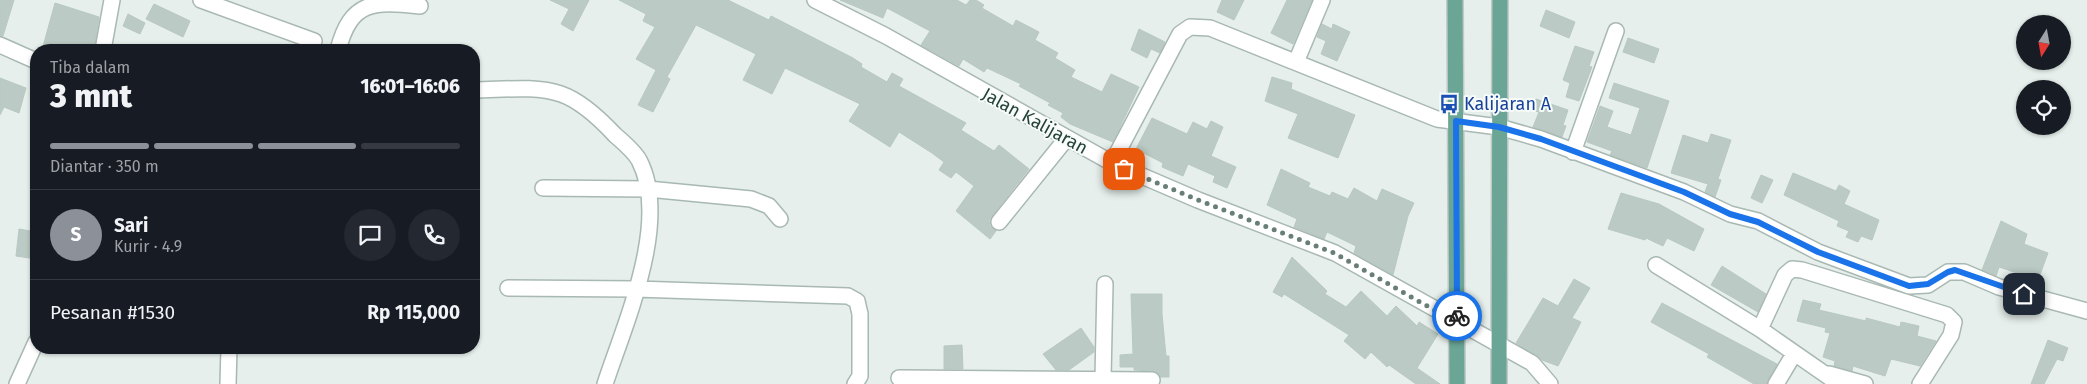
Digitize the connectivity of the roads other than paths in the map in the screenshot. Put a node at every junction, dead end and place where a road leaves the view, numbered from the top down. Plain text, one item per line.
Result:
1 (112, 0) edge
2 (201, 0) edge
3 (815, 0) edge
4 (1322, 0) edge
5 (1455, 0) edge
6 (1500, 0) edge
7 (420, 6) dead end
8 (1616, 31) dead end
9 (314, 41) dead end
10 (104, 44) edge
11 (340, 44) edge
12 (0, 45) edge
13 (30, 58) edge
14 (1296, 62) junction
15 (480, 90) edge
16 (1456, 121) junction
17 (1499, 127) junction
18 (1066, 139) junction
19 (1573, 152) junction
20 (1112, 163) junction
21 (543, 188) dead end
22 (648, 189) junction
23 (780, 219) dead end
24 (999, 222) dead end
25 (1656, 265) dead end
26 (1105, 284) dead end
27 (508, 288) dead end
28 (636, 289) junction
29 (2087, 311) edge
30 (1457, 323) junction
31 (1760, 329) junction
32 (1499, 344) junction
33 (31, 354) edge
34 (228, 354) edge
35 (1794, 354) junction
36 (1825, 372) junction
37 (900, 378) dead end
38 (1103, 378) junction
39 (1152, 380) dead end
40 (1038, 381) edge
41 (18, 384) edge
42 (228, 384) edge
43 (605, 384) edge
44 (855, 384) edge
45 (1457, 384) edge
46 (1499, 384) edge
47 (1550, 384) edge
48 (1776, 384) edge
49 (1839, 384) edge
50 (1865, 384) edge
51 (1920, 384) edge

1 - 10 street
2 - 9 street
3 - 18 street, Jalan Kalijaran
4 - 14 street
5 - 16 main road
6 - 17 main road
7 - 11 street
8 - 19 street
12 - 13 street
14 - 16 street
14 - 20 street
15 - 22 street
16 - 17 street
16 - 30 main road
17 - 19 street
17 - 32 main road
18 - 20 street, Jalan Kalijaran
18 - 24 street
19 - 29 street
20 - 30 street, Jalan Kalijaran
21 - 22 street
22 - 23 street
22 - 28 street
25 - 31 street
26 - 38 street
27 - 28 street
28 - 43 street
28 - 44 street
30 - 32 street, Jalan Kalijaran
30 - 45 main road
31 - 35 street
31 - 51 street
32 - 46 main road
32 - 47 street, Jalan Kalijaran
33 - 41 street
34 - 42 street
35 - 36 street
35 - 48 street
36 - 49 street
36 - 50 street
37 - 40 street
38 - 39 street
38 - 40 street

